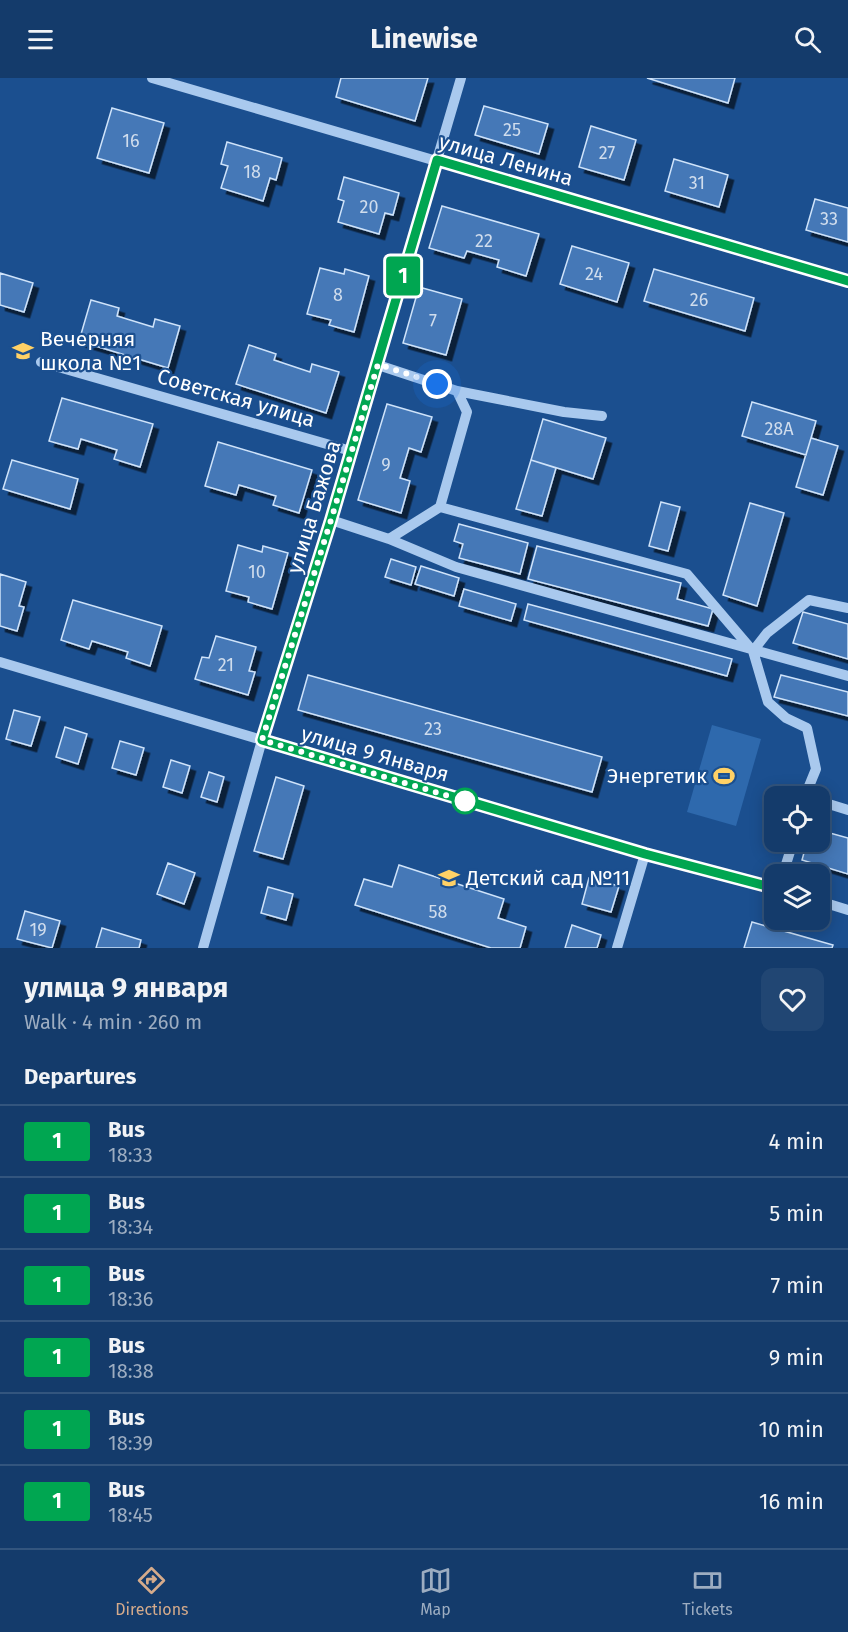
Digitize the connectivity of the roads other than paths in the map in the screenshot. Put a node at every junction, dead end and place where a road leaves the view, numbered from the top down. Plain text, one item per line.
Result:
1 (152, 78) edge
2 (461, 78) edge
3 (437, 160) junction
4 (848, 281) edge
5 (40, 362) dead end
6 (378, 364) junction
7 (457, 391) junction
8 (602, 416) dead end
9 (351, 451) junction
10 (440, 507) junction
11 (331, 520) junction
12 (389, 539) junction
13 (848, 608) edge
14 (753, 651) junction
15 (0, 662) edge
16 (848, 676) edge
17 (262, 740) junction
18 (809, 786) edge
19 (830, 804) edge
20 (848, 810) edge
21 (645, 854) junction
22 (764, 885) edge
23 (830, 905) edge
24 (848, 910) edge
25 (203, 948) edge
26 (617, 948) edge

1 - 3 street, улица Ленина
2 - 3 street, улица Бажова
3 - 4 street, улица Ленина
3 - 6 street, улица Бажова
5 - 9 street, Советская улица
6 - 7 street
6 - 9 street, улица Бажова
7 - 8 street
7 - 10 street
9 - 11 street, улица Бажова
10 - 12 street
10 - 14 street
11 - 12 street
11 - 17 street, улица Бажова
12 - 14 street
13 - 14 street
14 - 16 street
14 - 18 street
15 - 17 street, улица 9 Января
17 - 21 street, улица 9 Января
17 - 25 street, улица Бажова
19 - 20 street
21 - 22 street, улица 9 Января
21 - 26 street
23 - 24 street

